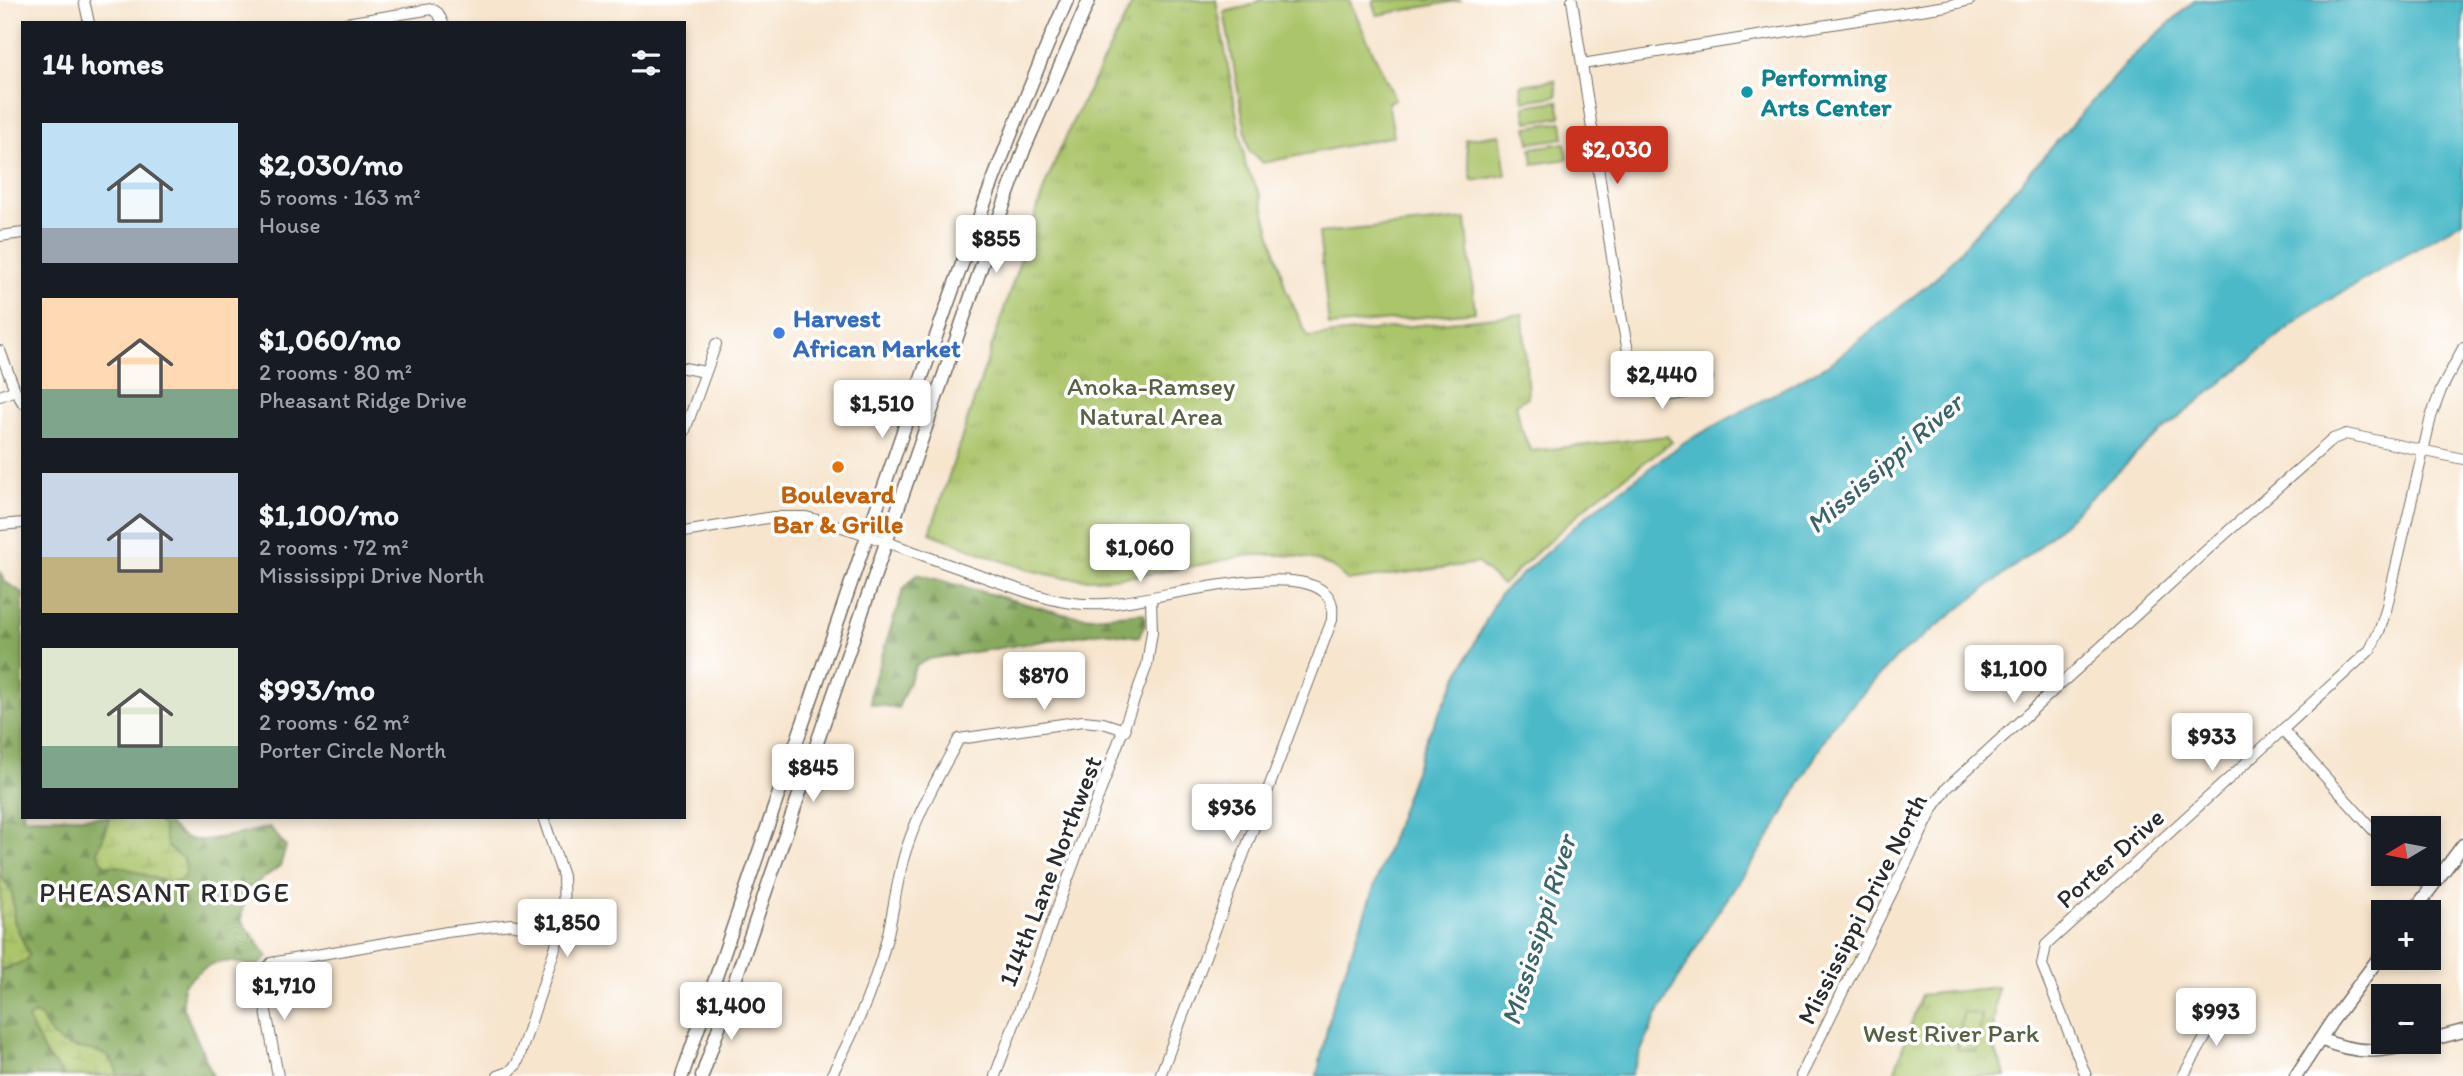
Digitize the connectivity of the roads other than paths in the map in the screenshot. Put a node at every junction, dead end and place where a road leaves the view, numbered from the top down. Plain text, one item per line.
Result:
1 (84, 0) edge
2 (1067, 0) edge
3 (1089, 0) edge
4 (1572, 0) edge
5 (1970, 0) edge
6 (440, 18) edge
7 (89, 21) edge
8 (358, 21) edge
9 (1582, 64) junction
10 (21, 233) edge
11 (0, 236) edge
12 (716, 344) dead end
13 (2463, 348) edge
14 (0, 351) edge
15 (686, 368) edge
16 (705, 372) junction
17 (1709, 378) dead end
18 (15, 390) junction
19 (0, 396) edge
20 (21, 400) edge
21 (686, 427) edge
22 (2423, 450) junction
23 (2463, 459) edge
24 (21, 523) edge
25 (0, 525) edge
26 (686, 532) edge
27 (867, 536) junction
28 (886, 543) junction
29 (1150, 598) junction
30 (1125, 730) junction
31 (2283, 730) junction
32 (544, 819) edge
33 (2371, 828) edge
34 (2463, 845) edge
35 (2431, 887) joint
36 (2422, 900) edge
37 (560, 934) junction
38 (2371, 969) edge
39 (2224, 1005) dead end
40 (2463, 1031) edge
41 (2441, 1037) edge
42 (2320, 1039) junction
43 (2371, 1052) edge
44 (278, 1076) edge
45 (498, 1076) edge
46 (682, 1076) edge
47 (702, 1076) edge
48 (831, 1076) edge
49 (995, 1076) edge
50 (1160, 1076) edge
51 (1801, 1076) edge
52 (2086, 1076) edge
53 (2183, 1076) edge
54 (2296, 1076) edge

1 - 7 street
2 - 27 main road
3 - 28 main road
4 - 9 street
5 - 9 street
6 - 8 street
9 - 17 street
10 - 11 street
12 - 16 street
13 - 22 street
14 - 18 street
15 - 16 street
16 - 21 street
18 - 19 street
18 - 20 street
22 - 23 street
22 - 31 street, Porter Drive
22 - 51 street, Mississippi Drive North
24 - 25 street
26 - 27 street
27 - 28 street
27 - 46 main road
28 - 29 street
28 - 47 main road
29 - 30 street, 114th Lane Northwest
29 - 50 street
30 - 48 street
30 - 49 street, 114th Lane Northwest
31 - 33 street
31 - 52 street, Porter Drive
32 - 37 street
34 - 35 main road
35 - 36 main road
37 - 44 street
37 - 45 street
38 - 42 main road
39 - 53 street
40 - 41 main road
42 - 43 main road
42 - 54 main road

